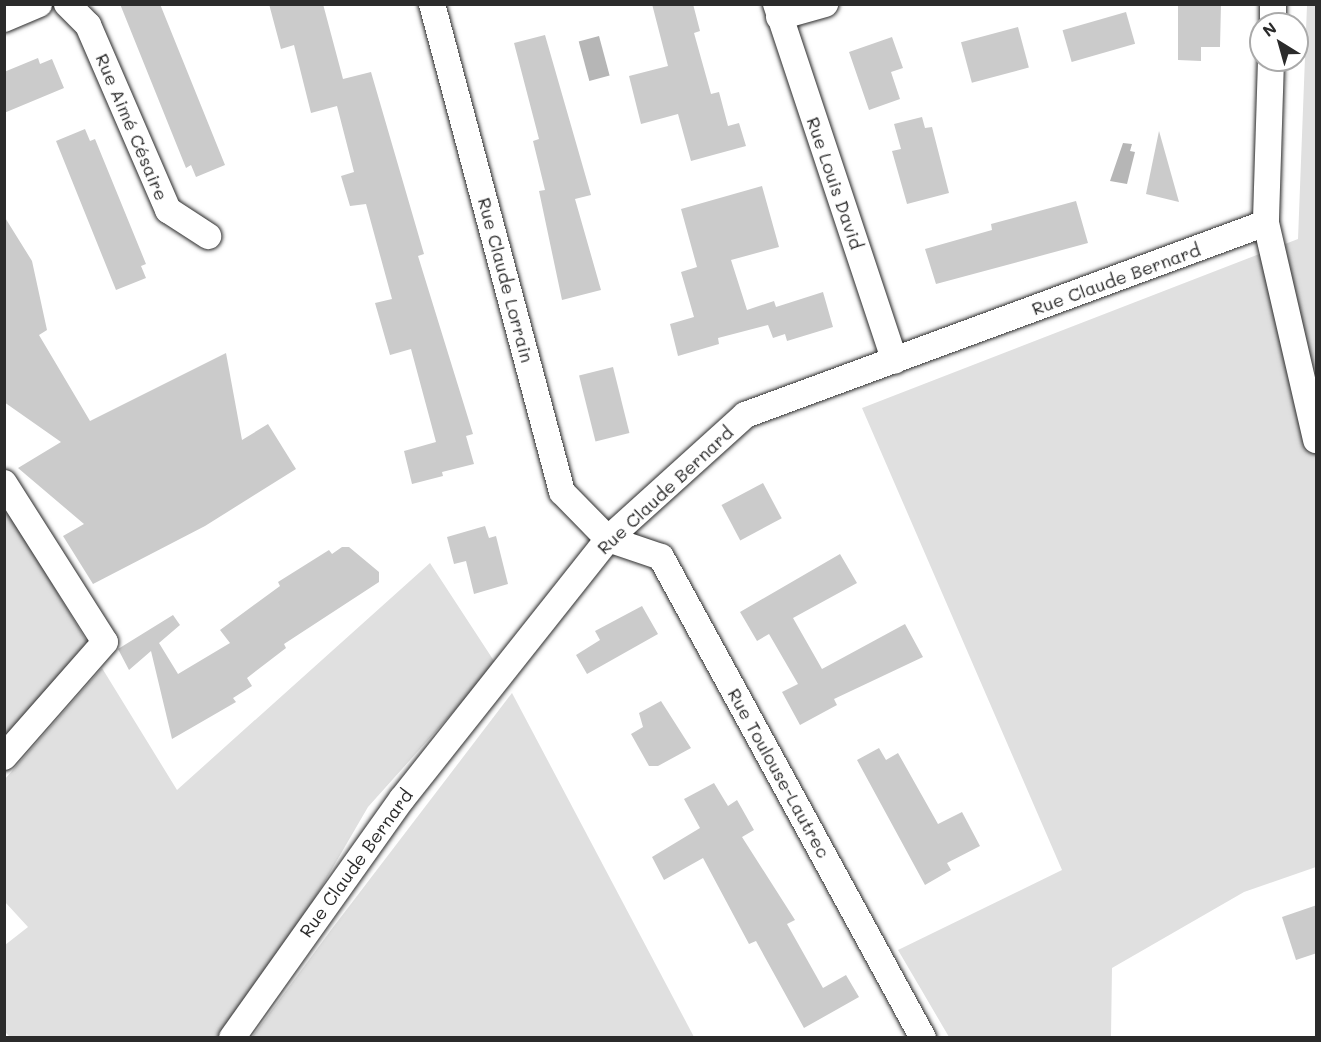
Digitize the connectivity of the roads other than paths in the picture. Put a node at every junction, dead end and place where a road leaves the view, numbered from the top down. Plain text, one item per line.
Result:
1 (39, 4) edge
2 (67, 4) edge
3 (432, 4) edge
4 (825, 4) edge
5 (777, 10) edge
6 (4, 19) edge
7 (1271, 72) edge
8 (1266, 223) junction
9 (208, 236) dead end
10 (895, 361) junction
11 (1317, 440) edge
12 (4, 483) edge
13 (608, 539) junction
14 (4, 757) edge
15 (232, 1038) edge
16 (923, 1038) edge

1 - 6 street
2 - 9 street, Rue Aimé Césaire
3 - 13 street, Rue Claude Lorrain
4 - 5 street
5 - 10 street, Rue Louis David
7 - 8 street
8 - 10 street, Rue Claude Bernard
8 - 11 street
10 - 13 street, Rue Claude Bernard
12 - 14 street
13 - 15 street, Rue Claude Bernard
13 - 16 street, Rue Toulouse-Lautrec

